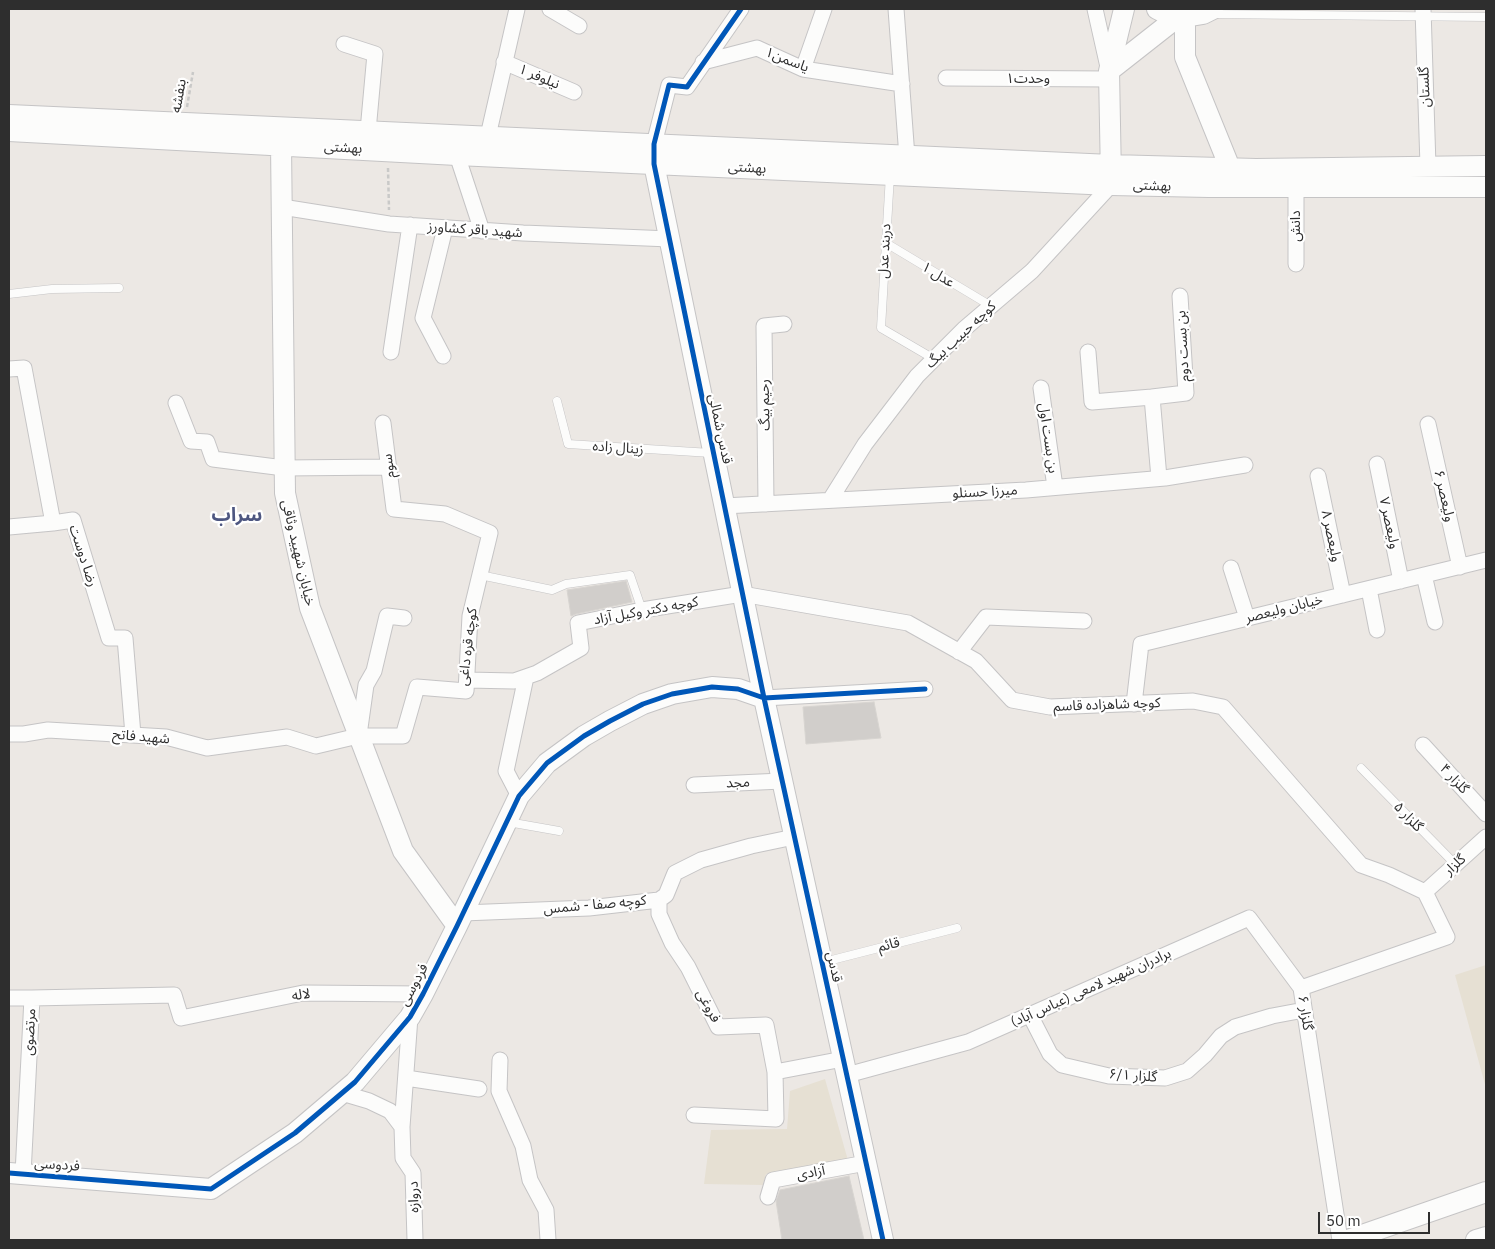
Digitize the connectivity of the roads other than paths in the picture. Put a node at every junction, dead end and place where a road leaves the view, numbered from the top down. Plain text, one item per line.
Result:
1 (517, 9) edge
2 (550, 9) edge
3 (741, 9) edge
4 (824, 9) edge
5 (896, 9) edge
6 (1095, 9) edge
7 (1124, 9) edge
8 (1157, 9) edge
9 (1423, 13) edge
10 (1195, 14) edge
11 (1486, 17) edge
12 (579, 26) dead end
13 (344, 44) dead end
14 (504, 62) junction
15 (703, 62) junction
16 (803, 69) junction
17 (1109, 75) junction
18 (946, 78) dead end
19 (902, 84) junction
20 (574, 92) dead end
21 (9, 100) edge
22 (15, 127) edge
23 (368, 131) junction
24 (488, 136) junction
25 (282, 145) junction
26 (457, 154) junction
27 (654, 154) junction
28 (907, 157) junction
29 (1428, 166) junction
30 (1486, 166) edge
31 (890, 175) junction
32 (1111, 175) junction
33 (1230, 178) junction
34 (1296, 187) junction
35 (1486, 187) edge
36 (282, 207) junction
37 (410, 225) junction
38 (445, 228) junction
39 (482, 230) junction
40 (670, 239) junction
41 (886, 244) junction
42 (1296, 264) dead end
43 (119, 288) dead end
44 (9, 294) edge
45 (1180, 296) dead end
46 (991, 306) junction
47 (784, 324) dead end
48 (391, 352) dead end
49 (1088, 352) dead end
50 (443, 356) dead end
51 (934, 359) junction
52 (9, 369) edge
53 (1040, 388) dead end
54 (1152, 398) junction
55 (557, 401) dead end
56 (176, 404) dead end
57 (384, 423) dead end
58 (1428, 424) dead end
59 (713, 454) junction
60 (1377, 464) dead end
61 (1245, 465) dead end
62 (389, 467) junction
63 (284, 468) junction
64 (1318, 476) dead end
65 (1158, 478) junction
66 (1055, 487) junction
67 (830, 500) junction
68 (766, 504) junction
69 (724, 506) junction
70 (394, 509) joint
71 (53, 523) junction
72 (9, 527) edge
73 (1486, 560) edge
74 (1460, 567) junction
75 (1231, 568) dead end
76 (480, 575) junction
77 (1424, 575) junction
78 (1402, 581) junction
79 (1369, 589) junction
80 (742, 594) junction
81 (1343, 595) junction
82 (642, 610) junction
83 (404, 618) dead end
84 (1247, 618) junction
85 (1084, 621) dead end
86 (1435, 622) dead end
87 (1377, 630) dead end
88 (960, 652) junction
89 (526, 677) junction
90 (466, 680) junction
91 (924, 689) dead end
92 (764, 698) junction
93 (1134, 704) junction
94 (9, 734) edge
95 (133, 735) junction
96 (358, 736) junction
97 (1423, 745) dead end
98 (1361, 768) dead end
99 (782, 781) junction
100 (694, 785) dead end
101 (519, 796) junction
102 (1486, 814) edge
103 (506, 822) junction
104 (559, 831) dead end
105 (794, 837) junction
106 (1486, 837) edge
107 (1456, 865) junction
108 (1424, 892) junction
109 (659, 900) junction
110 (460, 919) junction
111 (957, 928) dead end
112 (822, 962) junction
113 (1301, 988) junction
114 (423, 994) junction
115 (9, 998) edge
116 (32, 998) junction
117 (1304, 1010) junction
118 (1030, 1015) junction
119 (410, 1017) junction
120 (181, 1018) joint
121 (500, 1060) dead end
122 (845, 1067) junction
123 (775, 1072) junction
124 (406, 1078) junction
125 (479, 1089) dead end
126 (342, 1093) junction
127 (694, 1114) dead end
128 (402, 1127) junction
129 (866, 1163) junction
130 (16, 1173) edge
131 (1486, 1192) edge
132 (768, 1197) dead end
133 (1486, 1237) edge
134 (415, 1240) edge
135 (548, 1240) edge
136 (883, 1240) edge
137 (1340, 1240) edge
138 (1348, 1240) edge
139 (1476, 1240) edge

1 - 14 street
2 - 12 street
3 - 15 street
4 - 16 street
5 - 19 street
6 - 17 street
7 - 17 main road
8 - 10 main road
9 - 10 lane
9 - 11 lane
9 - 29 street, گلستان
10 - 17 main road
10 - 33 main road
13 - 23 street
14 - 20 street, نیلوفر ۱
14 - 24 street
15 - 16 street, یاسمن۱
15 - 27 street
16 - 19 street, یاسمن۱
17 - 18 street, وحدت۱
17 - 32 main road
19 - 28 street
21 - 22 main road
22 - 23 main road, بهشتی
22 - 25 main road, بهشتی
23 - 24 main road, بهشتی
24 - 27 main road, بهشتی
25 - 26 main road, بهشتی
25 - 36 main road, خیابان شهیید وثاقی
26 - 27 main road, بهشتی
26 - 39 street
27 - 28 main road, بهشتی
27 - 31 main road, بهشتی
27 - 40 main road, قدس شمالی
28 - 32 main road, بهشتی
29 - 30 main road, بهشتی
29 - 33 main road, بهشتی
31 - 32 main road, بهشتی
31 - 41 lane, دربند عدل
32 - 33 main road, بهشتی
32 - 46 street, کوچه حبیب بیگ
33 - 34 main road, بهشتی
34 - 35 main road, بهشتی
34 - 42 street, دانش
36 - 37 street, شهید باقر کشاورز
36 - 63 main road, خیابان شهیید وثاقی
37 - 38 street, شهید باقر کشاورز
37 - 48 street
38 - 39 street, شهید باقر کشاورز
38 - 50 street
39 - 40 street, شهید باقر کشاورز
40 - 59 main road, قدس شمالی
41 - 46 lane, عدل ۱
41 - 51 lane, دربند عدل
43 - 44 lane
45 - 54 street, بن بست دوم
46 - 51 street, کوچه حبیب بیگ
47 - 68 street, رحیم بیگ
49 - 54 street, بن بست دوم
51 - 67 street, کوچه حبیب بیگ
52 - 71 street, رضا دوست
53 - 66 street, بن بست اول
54 - 65 street
55 - 59 lane, زینال زاده
56 - 63 street
57 - 62 street, سوم
58 - 74 street, ولیعصر ۶
59 - 69 main road, قدس شمالی
60 - 78 street, ولیعصر ۷
61 - 65 street, میرزا حسنلو
62 - 63 street
62 - 70 street, سوم
63 - 96 main road, خیابان شهیید وثاقی
64 - 81 street, ولیعصر ۸
65 - 66 street, میرزا حسنلو
66 - 67 street, میرزا حسنلو
67 - 68 street, میرزا حسنلو
68 - 69 street, میرزا حسنلو
69 - 80 main road, قدس شمالی
70 - 76 street, کوچه قره داغی
71 - 72 street
71 - 95 street, رضا دوست
73 - 74 street, خیابان ولیعصر
74 - 77 street, خیابان ولیعصر
75 - 84 street
76 - 82 lane
76 - 90 street, کوچه قره داغی
77 - 78 street, خیابان ولیعصر
77 - 86 street
78 - 79 street, خیابان ولیعصر
79 - 81 street, خیابان ولیعصر
79 - 87 street
80 - 82 street, کوچه دکتر وکیل آزاد
80 - 88 street, کوچه شاهزاده قاسم
80 - 92 main road, قدس شمالی
81 - 84 street, خیابان ولیعصر
82 - 89 street, کوچه دکتر وکیل آزاد
83 - 96 street
84 - 93 street, خیابان ولیعصر
85 - 88 street
88 - 93 street, کوچه شاهزاده قاسم
89 - 90 street, کوچه دکتر وکیل آزاد
89 - 101 street
90 - 96 street, کوچه قره داغی
91 - 92 street
92 - 99 main road, قدس
92 - 101 main road, فردوسی
93 - 108 street, کوچه شاهزاده قاسم
94 - 95 street, شهید فاتح
95 - 96 street, شهید فاتح
96 - 110 main road, خیابان شهیید وثاقی
97 - 102 street, گلزار ۴
98 - 107 lane, گلزار ۵
99 - 100 street, مجد
99 - 105 main road, قدس
101 - 103 main road, فردوسی
103 - 104 lane
103 - 110 main road, فردوسی
105 - 109 street, کوچه صفا - شمس
105 - 112 main road, قدس
106 - 107 street, گلزار
107 - 108 street, گلزار
108 - 113 street, گلزار ۶
109 - 110 street, کوچه صفا - شمس
109 - 123 street, فروغی
110 - 114 main road, فردوسی
111 - 112 lane, قائم
112 - 122 main road, قدس
113 - 117 street, گلزار ۶
113 - 118 street, برادران شهید لامعی (عباس آباد)
114 - 119 main road, فردوسی
114 - 120 street, لاله
115 - 116 street
116 - 120 street, مرتضوی
116 - 130 street, مرتضوی
117 - 118 street, گلزار ۶/۱
117 - 137 street, گلزار ۶
118 - 122 street, برادران شهید لامعی (عباس آباد)
119 - 124 street, دروازه
119 - 126 main road, فردوسی
121 - 135 street
122 - 123 street
122 - 129 main road, قدس
123 - 127 street, فروغی
124 - 125 street
124 - 128 street, دروازه
126 - 128 street
126 - 130 main road, فردوسی
128 - 134 street, دروازه
129 - 132 street, آزادی
129 - 136 main road, قدس
131 - 138 main road
133 - 139 main road

